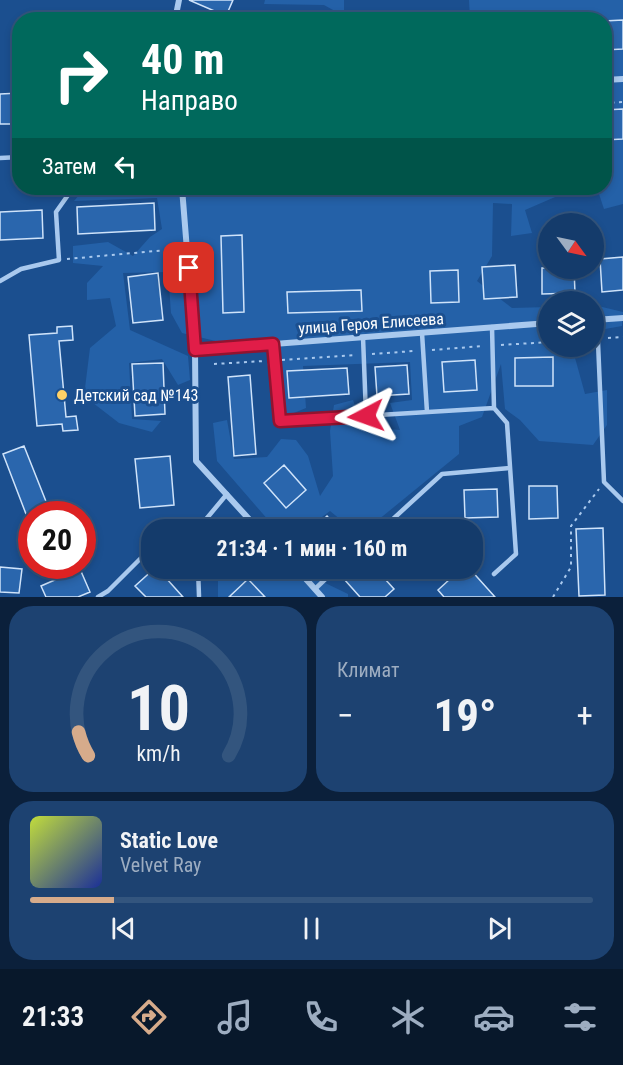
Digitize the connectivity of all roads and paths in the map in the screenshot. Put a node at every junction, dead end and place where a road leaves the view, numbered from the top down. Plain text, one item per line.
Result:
1 (67, 195) edge
2 (183, 195) edge
3 (187, 248) junction
4 (59, 260) junction
5 (0, 281) edge
6 (623, 318) edge
7 (604, 319) edge
8 (538, 324) edge
9 (492, 327) junction
10 (422, 333) junction
11 (363, 337) junction
12 (538, 343) edge
13 (273, 344) junction
14 (492, 346) junction
15 (195, 350) junction
16 (423, 350) junction
17 (363, 354) junction
18 (598, 357) edge
19 (274, 360) junction
20 (214, 364) dead end
21 (494, 408) junction
22 (427, 412) junction
23 (366, 416) junction
24 (510, 468) junction
25 (604, 482) junction
26 (227, 494) junction
27 (623, 501) edge
28 (206, 519) edge
29 (249, 519) edge
30 (393, 519) edge
31 (141, 559) edge
32 (494, 574) dead end
33 (198, 579) edge
34 (306, 579) edge
35 (326, 579) edge
36 (315, 589) junction
37 (199, 596) edge
38 (98, 597) edge
39 (322, 597) edge
40 (554, 597) edge

1 - 4 lane
2 - 3 street
3 - 4 path
3 - 15 street
4 - 5 lane
6 - 7 street
8 - 9 street, улица Героя Елисеева
9 - 10 street, улица Героя Елисеева
9 - 14 lane
10 - 11 street, улица Героя Елисеева
10 - 16 lane
11 - 13 street, улица Героя Елисеева
11 - 17 lane
12 - 14 path
13 - 15 street, улица Героя Елисеева
13 - 19 lane
14 - 16 path
14 - 21 lane
15 - 26 street
16 - 17 path
16 - 22 lane
17 - 19 path
17 - 23 lane
18 - 25 lane
19 - 20 path
19 - 23 lane
21 - 22 lane
21 - 24 lane
22 - 23 lane
24 - 30 lane
24 - 32 lane
25 - 27 lane
25 - 40 path
26 - 28 lane
26 - 29 street
31 - 38 lane
33 - 37 lane
34 - 36 street
35 - 36 lane
36 - 39 street

